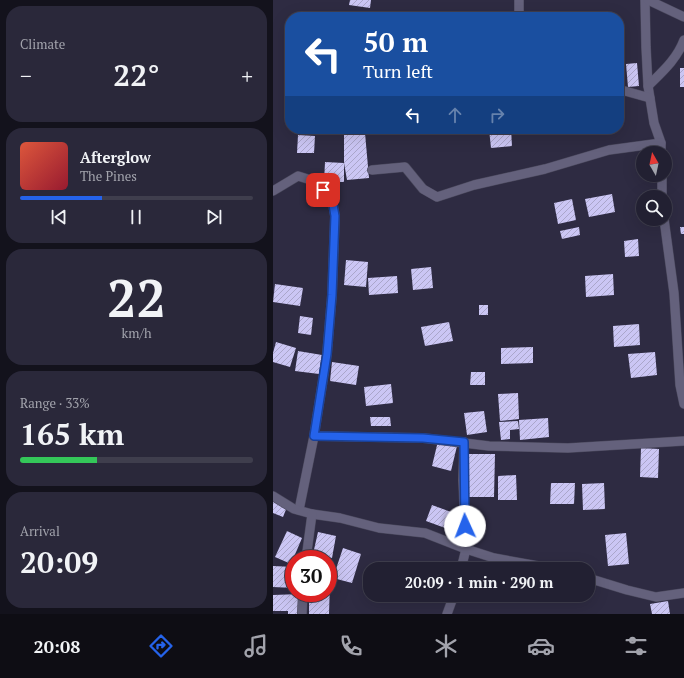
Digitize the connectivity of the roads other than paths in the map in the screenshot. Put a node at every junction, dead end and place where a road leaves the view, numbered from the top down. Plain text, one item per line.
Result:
1 (519, 0) edge
2 (647, 0) edge
3 (519, 12) edge
4 (684, 17) edge
5 (684, 40) edge
6 (648, 86) junction
7 (624, 91) edge
8 (650, 98) junction
9 (661, 143) joint
10 (372, 170) dead end
11 (273, 192) edge
12 (665, 226) edge
13 (681, 344) edge
14 (684, 404) edge
15 (314, 436) junction
16 (684, 441) edge
17 (464, 442) junction
18 (273, 496) edge
19 (299, 510) junction
20 (312, 514) junction
21 (308, 550) edge
22 (466, 550) junction
23 (463, 562) edge
24 (516, 562) edge
25 (595, 580) edge
26 (684, 593) edge
27 (303, 602) edge
28 (451, 602) edge
29 (302, 614) edge
30 (447, 614) edge

1 - 3 street
2 - 4 street
2 - 6 street
5 - 6 street
6 - 8 street
7 - 8 street
8 - 9 street
9 - 10 street
11 - 15 street
12 - 13 street
13 - 14 street
15 - 17 street
15 - 19 street
16 - 17 street
17 - 22 street
18 - 19 street
19 - 20 street
20 - 21 street
20 - 22 street
22 - 23 street
22 - 24 street
25 - 26 street
27 - 29 street
28 - 30 street

